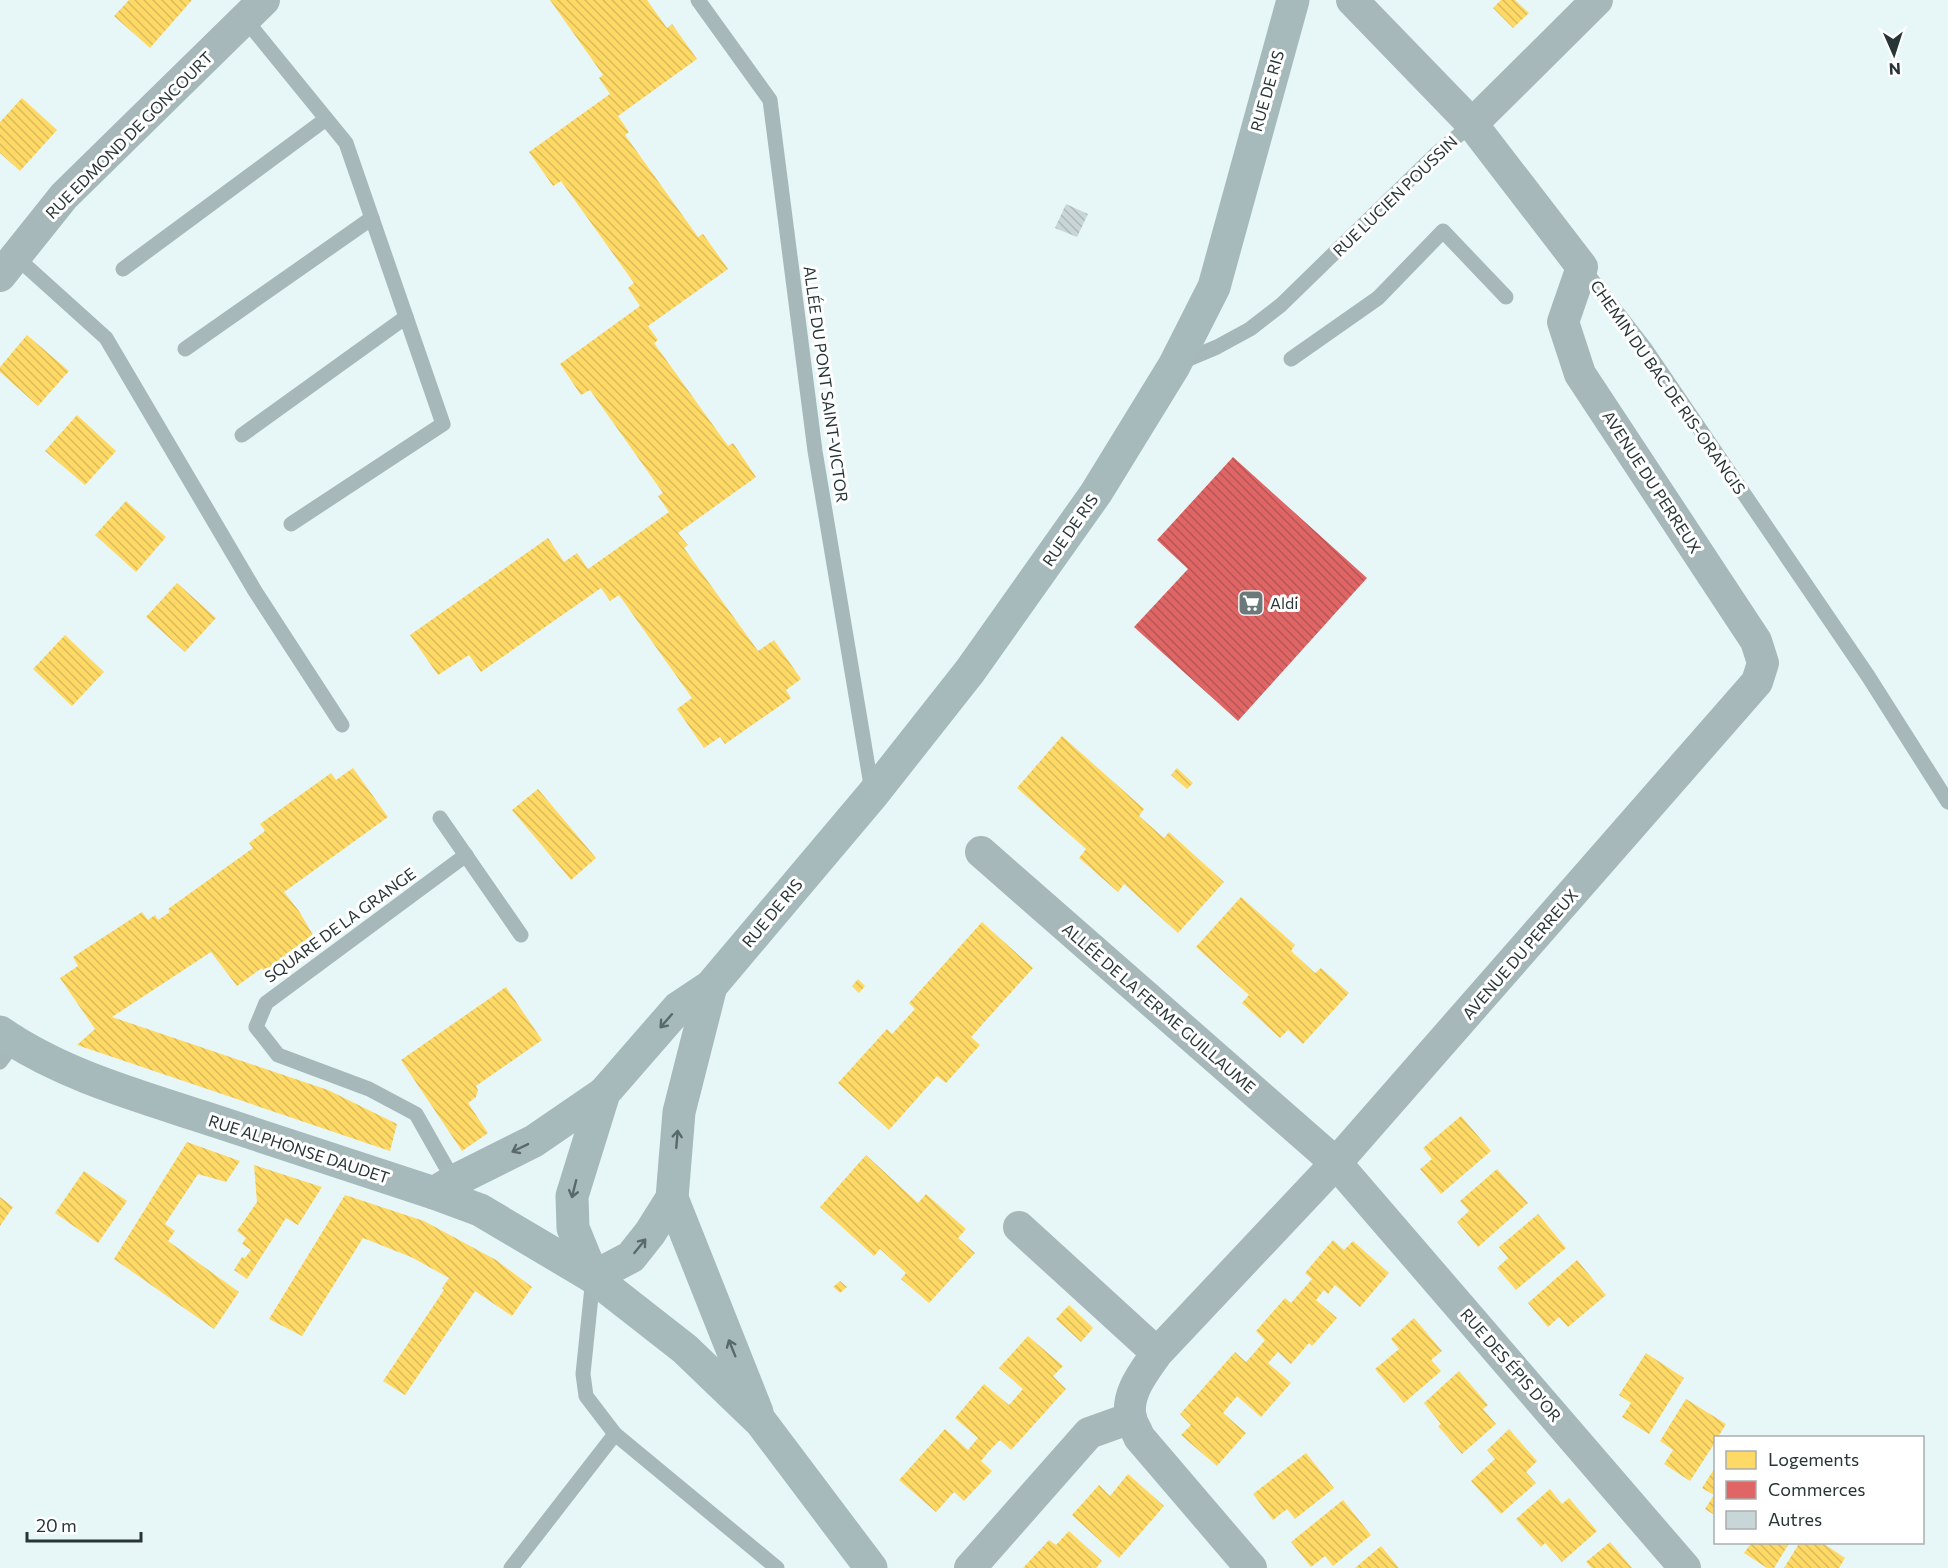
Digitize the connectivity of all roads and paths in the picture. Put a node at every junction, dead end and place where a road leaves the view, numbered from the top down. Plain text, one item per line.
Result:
1 (698, 0) edge
2 (1293, 0) edge
3 (1352, 0) edge
4 (1597, 0) edge
5 (255, 10) edge
6 (326, 118) junction
7 (1472, 124) junction
8 (372, 218) junction
9 (8, 266) edge
10 (1582, 267) junction
11 (123, 269) dead end
12 (1506, 297) dead end
13 (406, 317) junction
14 (185, 349) dead end
15 (1291, 360) dead end
16 (1174, 366) junction
17 (242, 435) dead end
18 (291, 524) dead end
19 (342, 725) dead end
20 (873, 794) junction
21 (1948, 802) edge
22 (440, 819) dead end
23 (981, 852) dead end
24 (466, 855) junction
25 (521, 935) dead end
26 (711, 986) junction
27 (5, 1045) edge
28 (604, 1093) junction
29 (1336, 1163) junction
30 (444, 1187) junction
31 (672, 1198) junction
32 (1019, 1227) dead end
33 (593, 1277) junction
34 (1157, 1353) junction
35 (1131, 1418) junction
36 (761, 1422) junction
37 (615, 1434) junction
38 (512, 1568) edge
39 (777, 1568) edge
40 (871, 1568) edge
41 (970, 1568) edge
42 (1251, 1568) edge
43 (1685, 1568) edge

1 - 20 lane, ALLÉE DU PONT SAINT-VICTOR
2 - 16 main road, RUE DE RIS
3 - 7 street, CHEMIN DU BAC DE RIS-ORANGIS
4 - 7 street, RUE LUCIEN POUSSIN
5 - 6 lane
5 - 9 street, RUE EDMOND DE GONCOURT
6 - 8 lane
6 - 11 lane
7 - 10 street, CHEMIN DU BAC DE RIS-ORANGIS
7 - 16 lane, RUE LUCIEN POUSSIN
8 - 13 lane
8 - 14 lane
9 - 19 lane
10 - 21 lane, CHEMIN DU BAC DE RIS-ORANGIS
10 - 29 street, AVENUE DU PERREUX
12 - 15 lane
13 - 17 lane
13 - 18 lane
16 - 20 main road, RUE DE RIS
20 - 26 main road, RUE DE RIS
22 - 24 lane
23 - 29 street, ALLÉE DE LA FERME GUILLAUME
24 - 25 lane
24 - 30 lane, SQUARE DE LA GRANGE
26 -> 28 main road, RUE DE RIS
31 -> 26 main road, RUE DE RIS
27 - 30 main road, RUE ALPHONSE DAUDET
28 -> 30 main road, RUE DE RIS
28 -> 33 main road, RUE DE RIS
29 - 34 street, AVENUE DU PERREUX
29 - 43 street, RUE DES ÉPIS D'OR
30 - 33 main road, RUE ALPHONSE DAUDET
33 -> 31 main road, RUE DE RIS
36 -> 31 main road
32 - 34 street
33 - 36 main road, RUE ALPHONSE DAUDET
33 - 37 lane
34 - 35 street, AVENUE DU PERREUX
35 - 41 street
35 - 42 street
36 - 40 main road
37 - 38 lane
37 - 39 lane

